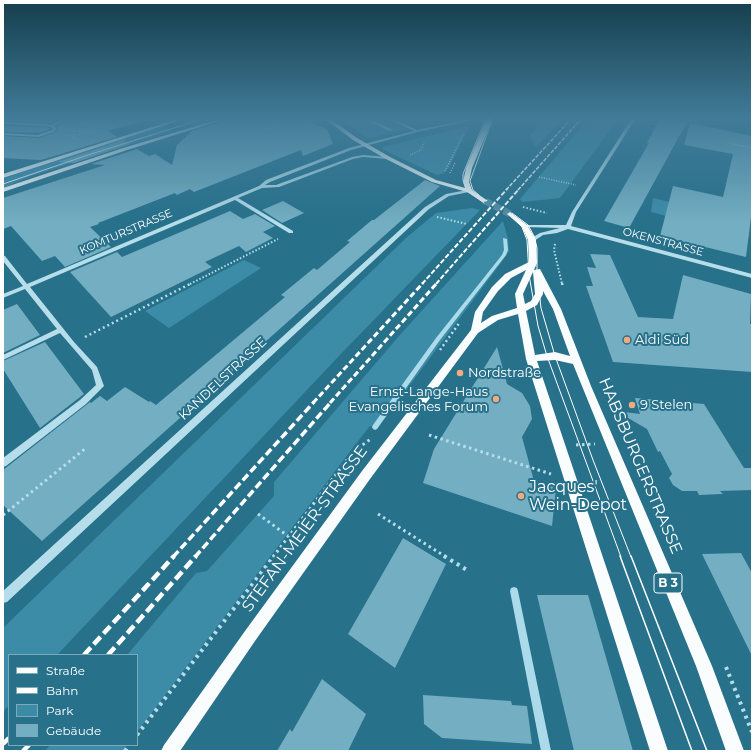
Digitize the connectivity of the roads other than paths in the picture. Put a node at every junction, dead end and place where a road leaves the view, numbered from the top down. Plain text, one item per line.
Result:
1 (75, 153) edge
2 (111, 153) edge
3 (340, 153) joint
4 (380, 153) edge
5 (475, 153) edge
6 (612, 153) edge
7 (352, 158) junction
8 (388, 158) junction
9 (3, 176) edge
10 (260, 187) junction
11 (3, 190) edge
12 (468, 191) junction
13 (235, 198) junction
14 (485, 202) tunnel mouth
15 (510, 214) tunnel mouth
16 (525, 226) junction
17 (568, 227) junction
18 (291, 232) road end
19 (532, 240) junction
20 (3, 257) edge
21 (535, 268) junction
22 (752, 276) edge
23 (25, 287) junction
24 (3, 296) edge
25 (521, 310) junction
26 (61, 330) junction
27 (475, 331) junction
28 (3, 358) edge
29 (531, 359) junction
30 (576, 361) junction
31 (3, 463) edge
32 (3, 598) edge
33 (170, 751) edge
34 (659, 751) edge
35 (734, 751) edge

1 - 9 main road
2 - 11 main road
3 - 7 street, KOMTURSTRASSE
3 - 10 street, KOMTURSTRASSE
4 - 8 main road
5 - 12 main road
6 - 17 street
7 - 8 street, KOMTURSTRASSE
7 - 10 street, KOMTURSTRASSE
8 - 12 main road
10 - 13 street, KOMTURSTRASSE
12 - 14 main road
12 - 32 street, KANDELSTRASSE
13 - 18 street
13 - 23 street, KOMTURSTRASSE
15 - 16 main road, HABSBURGERSTRASSE / B 3
16 - 17 street, OKENSTRASSE
16 - 19 main road, HABSBURGERSTRASSE / B 3
17 - 19 street
17 - 22 street, OKENSTRASSE
19 - 21 main road, HABSBURGERSTRASSE / B 3
20 - 23 street
21 - 25 main road, HABSBURGERSTRASSE / B 3
21 - 25 main road, STEFAN-MEIER-STRASSE
21 - 27 main road, STEFAN-MEIER-STRASSE
21 - 30 main road, HABSBURGERSTRASSE / B 3
23 - 24 street, KOMTURSTRASSE
23 - 26 street
25 - 27 main road, STEFAN-MEIER-STRASSE
25 - 29 main road, HABSBURGERSTRASSE / B 3
26 - 28 street
26 - 31 street
27 - 33 main road, STEFAN-MEIER-STRASSE
29 - 30 main road
29 - 34 main road, HABSBURGERSTRASSE / B 3
30 - 35 main road, HABSBURGERSTRASSE / B 3

